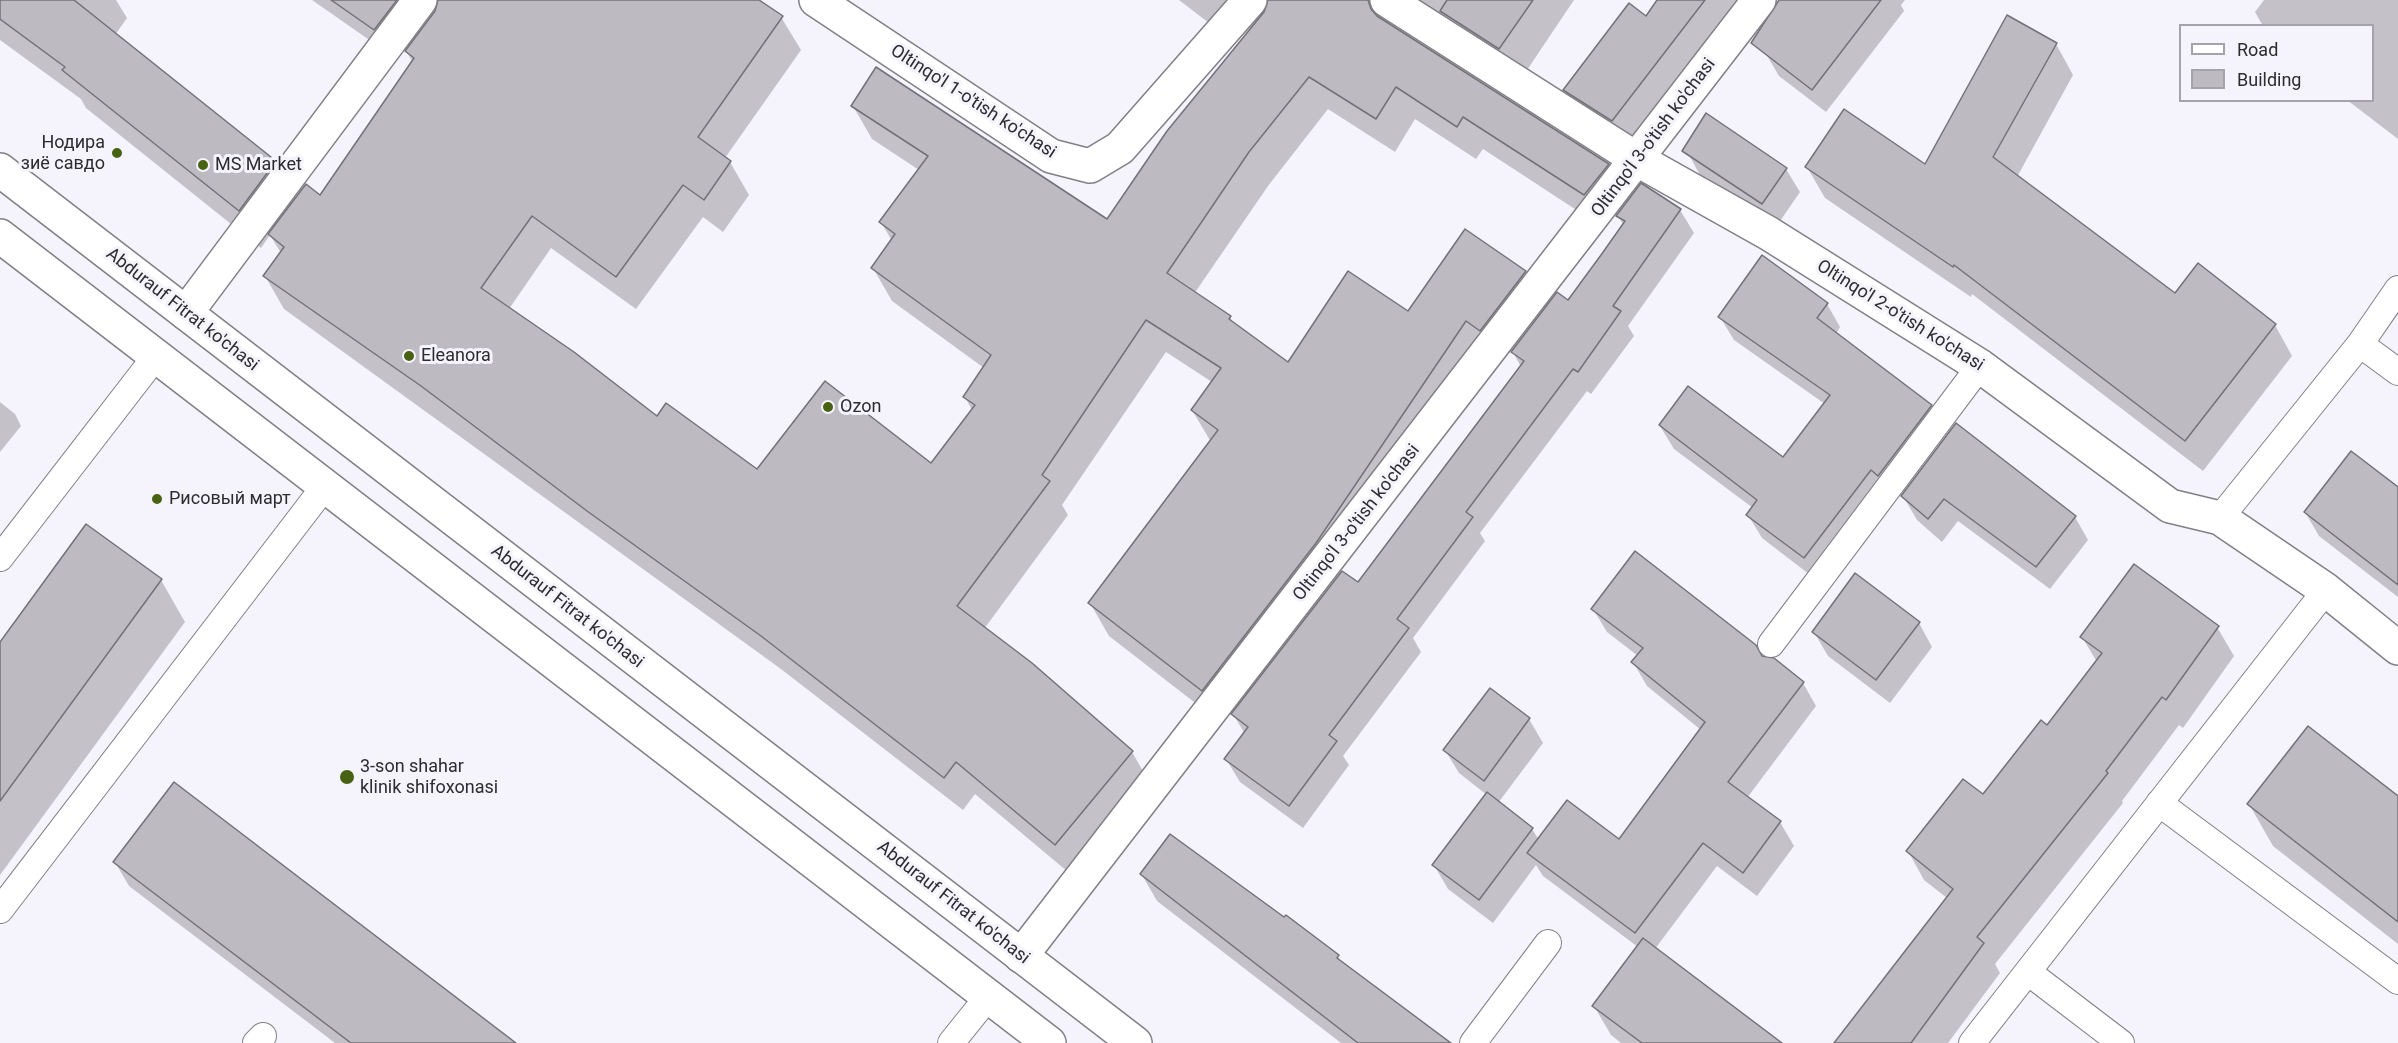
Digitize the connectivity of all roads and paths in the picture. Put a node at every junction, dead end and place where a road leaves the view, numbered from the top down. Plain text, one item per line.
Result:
1 (420, 0) edge
2 (816, 0) edge
3 (1250, 0) edge
4 (1387, 0) edge
5 (1759, 0) edge
6 (1638, 160) junction
7 (0, 170) edge
8 (0, 236) edge
9 (2398, 289) edge
10 (186, 313) junction
11 (2360, 344) junction
12 (156, 356) junction
13 (1980, 366) junction
14 (2398, 372) edge
15 (325, 486) junction
16 (2220, 518) junction
17 (0, 558) edge
18 (2326, 590) junction
19 (1771, 644) dead end
20 (2398, 648) edge
21 (2159, 803) junction
22 (0, 910) edge
23 (1548, 943) dead end
24 (1022, 956) junction
25 (2028, 972) junction
26 (2398, 981) edge
27 (988, 996) junction
28 (951, 1043) edge
29 (1049, 1043) edge
30 (1135, 1043) edge
31 (1473, 1043) edge
32 (1972, 1043) edge
33 (2121, 1043) edge

1 - 10 street
2 - 3 street, Oltinqo'l 1-o'tish ko'chasi
4 - 6 street, Oltinqo'l 2-o'tish ko'chasi
5 - 6 street, Oltinqo'l 3-o'tish ko'chasi
6 - 13 street, Oltinqo'l 2-o'tish ko'chasi
6 - 24 street, Oltinqo'l 3-o'tish ko'chasi
7 - 10 street, Abdurauf Fitrat ko'chasi
8 - 12 street
9 - 11 lane
10 - 12 street
10 - 24 street, Abdurauf Fitrat ko'chasi
11 - 14 lane
11 - 16 lane
12 - 15 street
12 - 17 lane
13 - 16 street, Oltinqo'l 2-o'tish ko'chasi
13 - 19 lane
15 - 22 lane
15 - 27 street
16 - 18 street, Oltinqo'l 2-o'tish ko'chasi
18 - 20 street, Oltinqo'l 2-o'tish ko'chasi
18 - 21 lane
21 - 25 lane
21 - 26 lane
23 - 31 lane
24 - 27 street, Oltinqo'l 3-o'tish ko'chasi
24 - 30 street, Abdurauf Fitrat ko'chasi
25 - 32 lane
25 - 33 lane
27 - 28 lane, Oltinqo'l 3-o'tish ko'chasi
27 - 29 street

